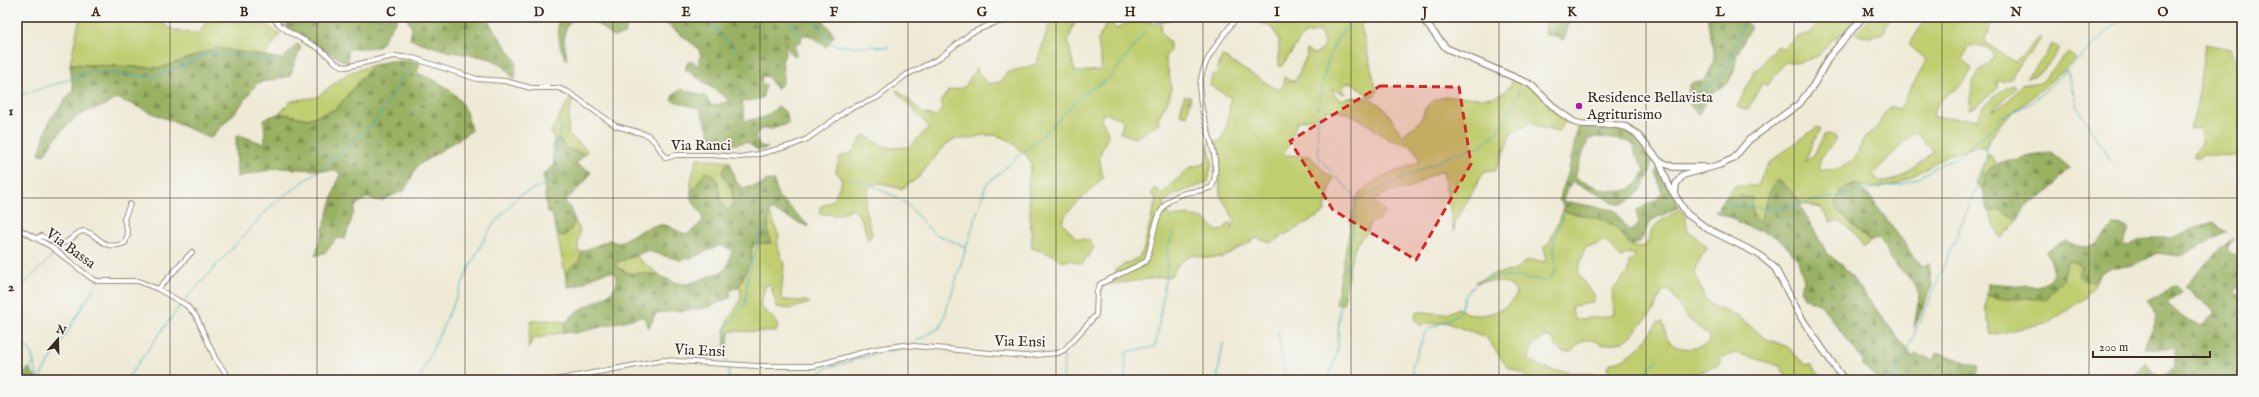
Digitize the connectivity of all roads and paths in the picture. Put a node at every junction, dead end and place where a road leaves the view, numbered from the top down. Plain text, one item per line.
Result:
1 (272, 17) edge
2 (1019, 17) edge
3 (1141, 17) edge
4 (1175, 17) edge
5 (1237, 17) edge
6 (1421, 17) edge
7 (1863, 17) edge
8 (1659, 161) junction
9 (1707, 168) junction
10 (1675, 194) junction
11 (130, 204) dead end
12 (17, 228) edge
13 (37, 238) junction
14 (192, 252) dead end
15 (158, 289) junction
16 (231, 380) edge
17 (555, 380) edge
18 (1844, 380) edge

1 - 2 street, Via Ranci
3 - 4 street
5 - 17 street, Via Ensi
6 - 8 street
7 - 9 street
8 - 9 street
8 - 10 street
9 - 10 street
10 - 18 street
11 - 13 street
12 - 13 street, Via Bassa
13 - 15 street, Via Bassa
14 - 15 street
15 - 16 street, Via Bassa

